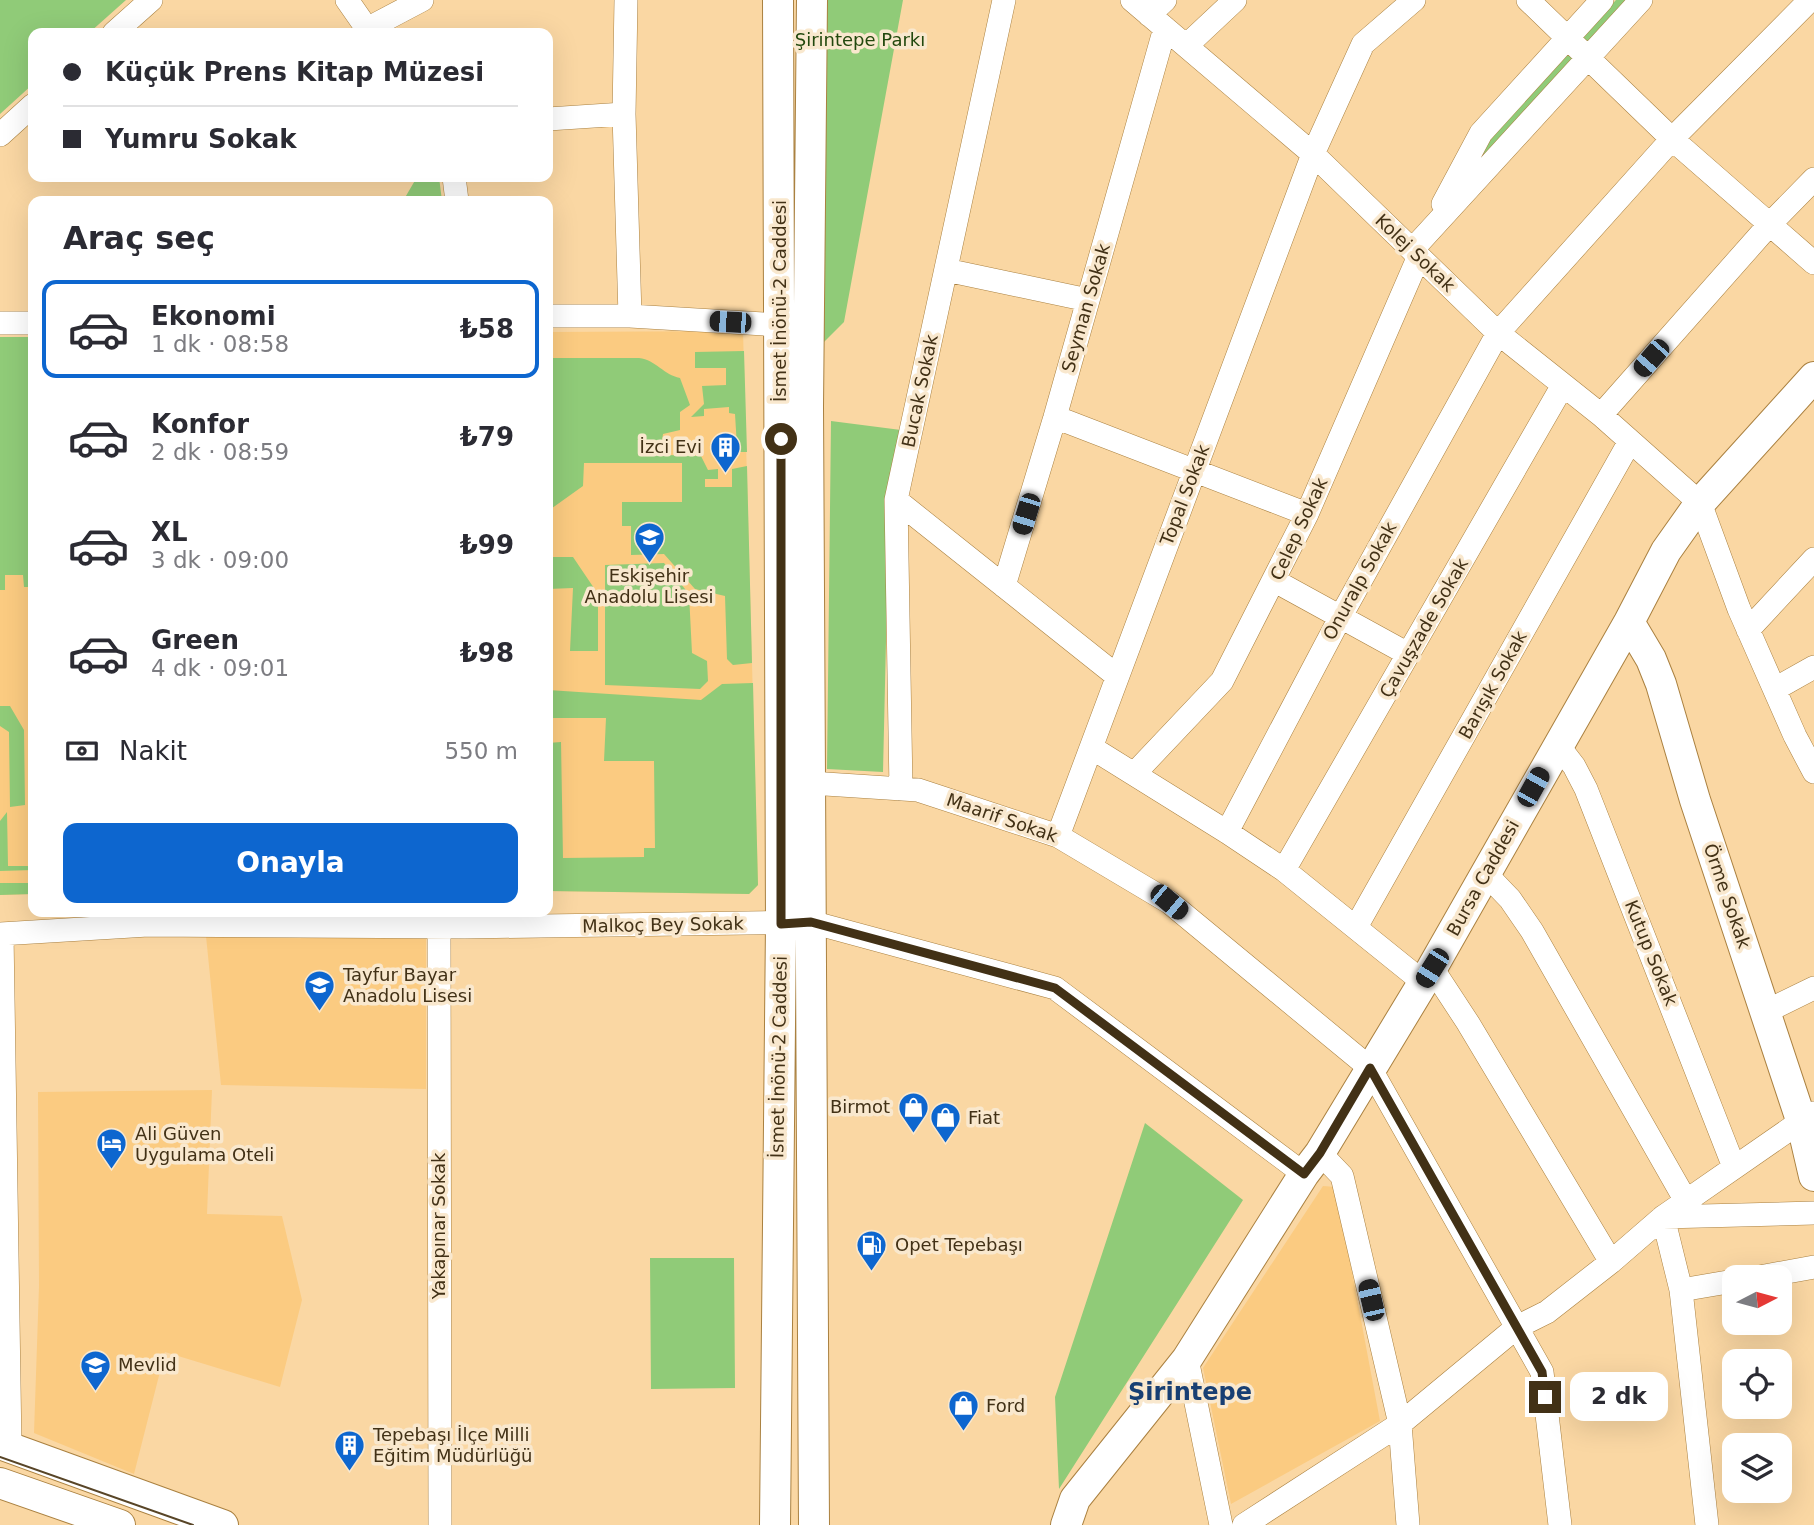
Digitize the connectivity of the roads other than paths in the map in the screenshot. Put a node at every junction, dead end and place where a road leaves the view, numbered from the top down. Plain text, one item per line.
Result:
1 (151, 0) edge
2 (347, 0) edge
3 (422, 0) edge
4 (626, 0) edge
5 (778, 0) edge
6 (812, 0) edge
7 (1004, 0) edge
8 (1132, 0) edge
9 (1235, 0) edge
10 (1414, 0) edge
11 (1528, 0) edge
12 (1602, 0) edge
13 (1641, 0) edge
14 (1810, 0) edge
15 (1160, 14) edge
16 (120, 28) edge
17 (366, 28) edge
18 (373, 28) edge
19 (1568, 37) junction
20 (1186, 46) junction
21 (1589, 57) junction
22 (28, 110) edge
23 (624, 114) junction
24 (553, 118) edge
25 (0, 135) edge
26 (1672, 139) junction
27 (1313, 154) junction
28 (1814, 179) edge
29 (1769, 225) junction
30 (1419, 247) junction
31 (1814, 263) edge
32 (946, 270) junction
33 (1088, 300) junction
34 (553, 316) edge
35 (630, 316) junction
36 (28, 323) edge
37 (0, 324) edge
38 (780, 325) junction
39 (1498, 333) junction
40 (1814, 377) edge
41 (1563, 385) junction
42 (1601, 415) junction
43 (1055, 417) junction
44 (1629, 443) junction
45 (1195, 470) junction
46 (896, 500) junction
47 (1700, 503) junction
48 (1307, 514) junction
49 (1814, 559) edge
50 (1275, 581) junction
51 (1004, 586) junction
52 (1341, 616) junction
53 (1629, 622) junction
54 (1748, 630) junction
55 (1408, 654) junction
56 (1814, 667) edge
57 (1118, 676) junction
58 (1775, 690) junction
59 (1805, 731) edge
60 (1557, 744) junction
61 (1092, 748) junction
62 (1814, 772) edge
63 (1134, 774) junction
64 (810, 783) junction
65 (901, 789) junction
66 (1227, 832) junction
67 (1058, 836) junction
68 (1284, 870) junction
69 (1485, 873) junction
70 (811, 922) junction
71 (781, 924) junction
72 (439, 927) junction
73 (1356, 927) junction
74 (1, 934) edge
75 (1428, 975) junction
76 (1814, 988) edge
77 (1765, 1012) junction
78 (1370, 1068) junction
79 (1807, 1116) edge
80 (1312, 1163) junction
81 (1734, 1167) junction
82 (1814, 1175) edge
83 (1686, 1201) junction
84 (1814, 1213) edge
85 (1663, 1217) junction
86 (1611, 1262) junction
87 (1814, 1267) edge
88 (1792, 1271) edge
89 (1722, 1283) edge
90 (1681, 1290) junction
91 (1517, 1327) junction
92 (1187, 1359) junction
93 (1400, 1424) junction
94 (5, 1446) edge
95 (0, 1483) edge
96 (106, 1523) edge
97 (223, 1525) edge
98 (440, 1525) edge
99 (775, 1525) edge
100 (814, 1525) edge
101 (1066, 1525) edge
102 (1221, 1525) edge
103 (1244, 1525) edge
104 (1408, 1525) edge
105 (1560, 1525) edge
106 (1707, 1525) edge

1 - 16 street
2 - 17 street
3 - 18 street
4 - 23 street
5 - 38 main road, İsmet İnönü-2 Caddesi
6 - 64 main road, İsmet İnönü-2 Caddesi
7 - 32 street, Bucak Sokak
8 - 15 street, Kolej Sokak
9 - 20 street
10 - 27 street, Topal Sokak
11 - 19 street
12 - 19 street
13 - 21 street
14 - 26 street, Onuralp Sokak
15 - 20 street, Kolej Sokak
15 - 33 street, Seyman Sokak
19 - 21 street
19 - 30 street
20 - 27 street, Kolej Sokak
21 - 26 street
21 - 30 street
22 - 25 street
23 - 24 street
23 - 35 street
26 - 29 street
26 - 39 street, Onuralp Sokak
27 - 30 street, Kolej Sokak
27 - 45 street, Topal Sokak
28 - 29 street
29 - 31 street
29 - 42 street
30 - 39 street, Kolej Sokak
30 - 48 street, Celep Sokak
32 - 33 street
32 - 46 street, Bucak Sokak
33 - 43 street, Seyman Sokak
34 - 35 street
35 - 38 street
36 - 37 street
38 - 71 main road, İsmet İnönü-2 Caddesi
39 - 41 street, Kolej Sokak
39 - 52 street, Onuralp Sokak
40 - 47 main road, Bursa Caddesi
41 - 42 street, Kolej Sokak
41 - 55 street, Çavuşzade Sokak
42 - 44 street, Kolej Sokak
43 - 45 street
43 - 51 street, Seyman Sokak
44 - 47 street, Kolej Sokak
44 - 73 street, Barışık Sokak
45 - 48 street
45 - 57 street, Topal Sokak
46 - 51 street
46 - 65 street, Bucak Sokak
47 - 53 main road, Bursa Caddesi
47 - 54 street
48 - 50 street, Celep Sokak
49 - 54 street
50 - 52 street
50 - 63 street, Celep Sokak
51 - 57 street
52 - 55 street
52 - 66 street, Onuralp Sokak
53 - 60 main road, Bursa Caddesi
53 - 77 main road, Örme Sokak
54 - 58 street
55 - 68 street, Çavuşzade Sokak
56 - 58 street
57 - 61 street, Topal Sokak
58 - 59 street
59 - 62 street
60 - 69 main road, Bursa Caddesi
60 - 81 street, Kutup Sokak
61 - 63 street
61 - 67 street, Topal Sokak
63 - 66 street
64 - 65 street, Maarif Sokak
64 - 70 main road, İsmet İnönü-2 Caddesi
65 - 67 street, Maarif Sokak
66 - 68 street
67 - 78 street, Maarif Sokak
68 - 73 street
69 - 75 main road, Bursa Caddesi
69 - 83 street
70 - 71 street, Malkoç Bey Sokak
70 - 80 street, Malkoç Bey Sokak
70 - 100 main road, İsmet İnönü-2 Caddesi
71 - 72 street, Malkoç Bey Sokak
71 - 99 main road, İsmet İnönü-2 Caddesi
72 - 74 street, Malkoç Bey Sokak
72 - 98 street, Yakapınar Sokak
73 - 75 street
74 - 94 street
75 - 78 main road, Bursa Caddesi
75 - 86 street
76 - 77 street
77 - 79 main road, Örme Sokak
78 - 80 main road, Bursa Caddesi
78 - 91 street
79 - 81 street
79 - 82 main road, Örme Sokak
80 - 92 main road, Bursa Caddesi
80 - 93 street, Malkoç Bey Sokak
81 - 83 street
83 - 85 street
84 - 85 street
85 - 86 street
85 - 90 street
86 - 91 street
87 - 88 street
89 - 90 street
90 - 106 street
91 - 93 street
91 - 105 street
92 - 101 main road, Bursa Caddesi
92 - 102 street
93 - 103 street
93 - 104 street, Malkoç Bey Sokak
94 - 97 main road
95 - 96 main road

